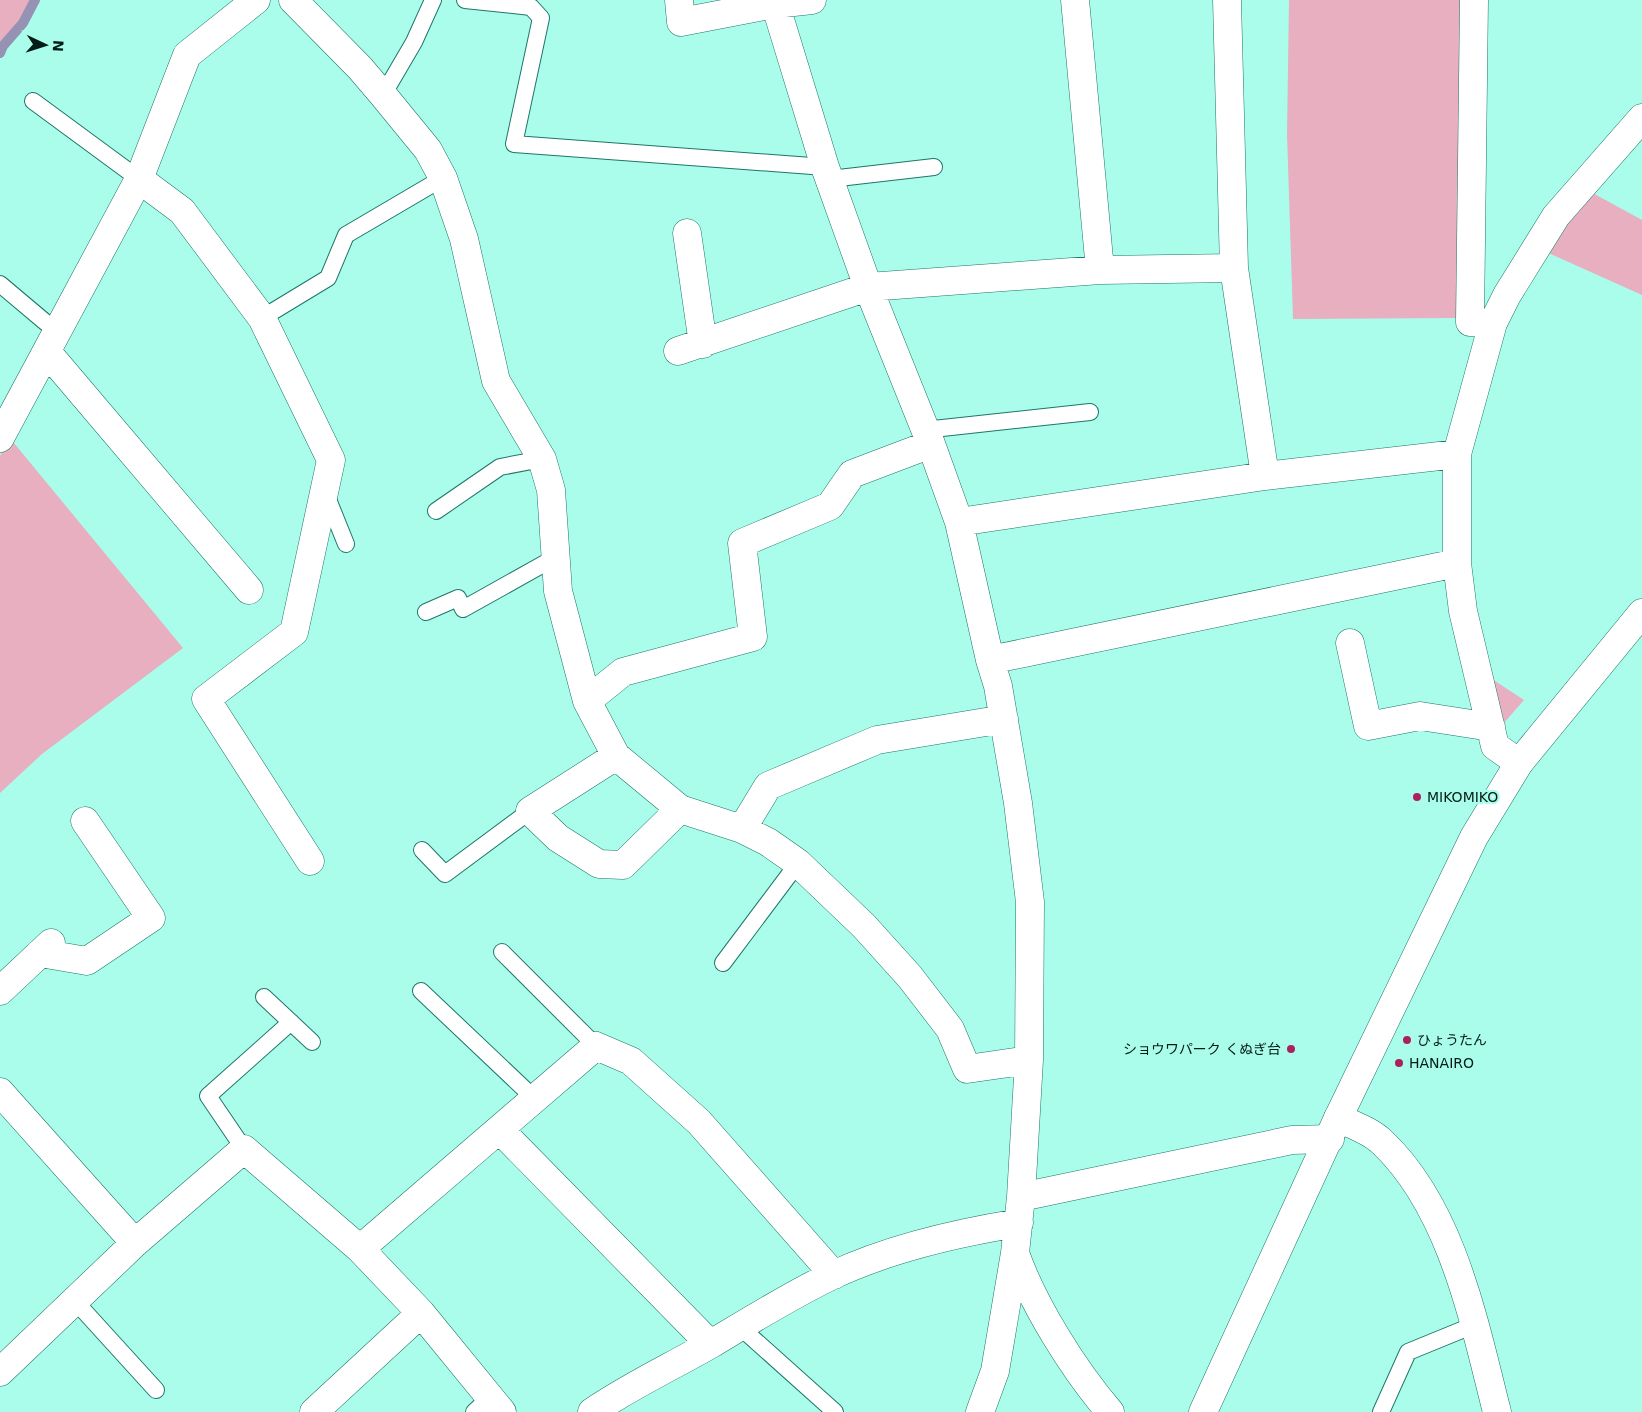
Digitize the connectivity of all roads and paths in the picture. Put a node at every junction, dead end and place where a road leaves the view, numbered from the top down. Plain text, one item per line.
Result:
1 (256, 0) edge
2 (293, 0) edge
3 (433, 0) edge
4 (465, 0) edge
5 (679, 0) edge
6 (812, 0) edge
7 (1075, 0) edge
8 (1227, 0) edge
9 (1474, 0) edge
10 (774, 2) edge
11 (383, 95) junction
12 (33, 101) dead end
13 (1642, 118) edge
14 (934, 167) dead end
15 (827, 173) junction
16 (443, 178) junction
17 (139, 179) junction
18 (687, 233) dead end
19 (1234, 268) junction
20 (1100, 270) junction
21 (0, 284) edge
22 (868, 287) junction
23 (262, 318) junction
24 (1493, 323) junction
25 (52, 342) junction
26 (1090, 412) dead end
27 (928, 437) junction
28 (0, 438) edge
29 (1457, 454) junction
30 (542, 459) junction
31 (1266, 476) junction
32 (324, 489) junction
33 (436, 511) dead end
34 (959, 522) junction
35 (346, 544) dead end
36 (556, 557) junction
37 (1457, 563) junction
38 (249, 590) dead end
39 (426, 612) dead end
40 (1642, 613) edge
41 (1350, 643) dead end
42 (990, 660) junction
43 (587, 701) junction
44 (1004, 719) junction
45 (1492, 728) junction
46 (616, 756) junction
47 (1519, 763) junction
48 (680, 809) junction
49 (530, 811) junction
50 (85, 821) dead end
51 (742, 829) junction
52 (422, 850) dead end
53 (310, 861) dead end
54 (798, 863) junction
55 (502, 952) dead end
56 (723, 963) dead end
57 (0, 991) edge
58 (421, 991) dead end
59 (264, 997) dead end
60 (291, 1022) junction
61 (312, 1042) dead end
62 (596, 1046) junction
63 (1028, 1060) junction
64 (0, 1092) edge
65 (535, 1099) junction
66 (1334, 1129) junction
67 (500, 1130) junction
68 (244, 1149) junction
69 (1020, 1210) junction
70 (135, 1243) junction
71 (360, 1249) junction
72 (1015, 1253) junction
73 (834, 1275) junction
74 (75, 1300) junction
75 (421, 1312) junction
76 (1474, 1325) junction
77 (739, 1326) junction
78 (710, 1344) junction
79 (0, 1372) edge
80 (156, 1390) dead end
81 (488, 1407) edge
82 (314, 1412) edge
83 (592, 1412) edge
84 (835, 1412) edge
85 (980, 1412) edge
86 (1110, 1412) edge
87 (1203, 1412) edge
88 (1381, 1412) edge
89 (1497, 1412) edge

1 - 17 street
2 - 11 street
3 - 11 lane
4 - 15 lane
5 - 10 street
6 - 10 street
7 - 20 street
8 - 19 street
9 - 24 street
10 - 15 street
11 - 16 street
12 - 17 lane
13 - 24 street
14 - 15 lane
15 - 22 street
16 - 23 lane
16 - 30 street
17 - 23 street
17 - 25 street
18 - 22 street
19 - 20 street
19 - 31 street
20 - 22 street
21 - 25 lane
22 - 27 street
23 - 32 street
24 - 29 street
25 - 28 street
25 - 38 street
26 - 27 lane
27 - 34 street
27 - 43 street
29 - 31 street
29 - 37 street
30 - 33 lane
30 - 36 street
31 - 34 street
32 - 35 lane
32 - 53 street
34 - 42 street
36 - 39 lane
36 - 43 street
37 - 42 street
37 - 45 street
40 - 47 street
41 - 45 street
42 - 44 street
43 - 46 street
44 - 51 street
44 - 63 street
45 - 47 street
46 - 48 street
46 - 49 street
47 - 66 street
48 - 49 street
48 - 51 street
49 - 52 lane
50 - 57 street
51 - 54 street
54 - 56 lane
54 - 63 street
55 - 62 lane
58 - 65 lane
59 - 60 lane
60 - 61 lane
60 - 68 lane
62 - 65 street
62 - 73 street
63 - 69 street
64 - 70 street
65 - 67 street
66 - 69 street
66 - 76 street
66 - 87 street
67 - 71 street
67 - 78 street
68 - 70 street
68 - 71 street
69 - 72 street
69 - 73 street
70 - 74 street
71 - 75 street
72 - 85 street
72 - 86 street
73 - 77 street
74 - 79 street
74 - 80 lane
75 - 81 street
75 - 82 street
76 - 88 lane
76 - 89 street
77 - 78 street
77 - 84 lane
78 - 83 street

